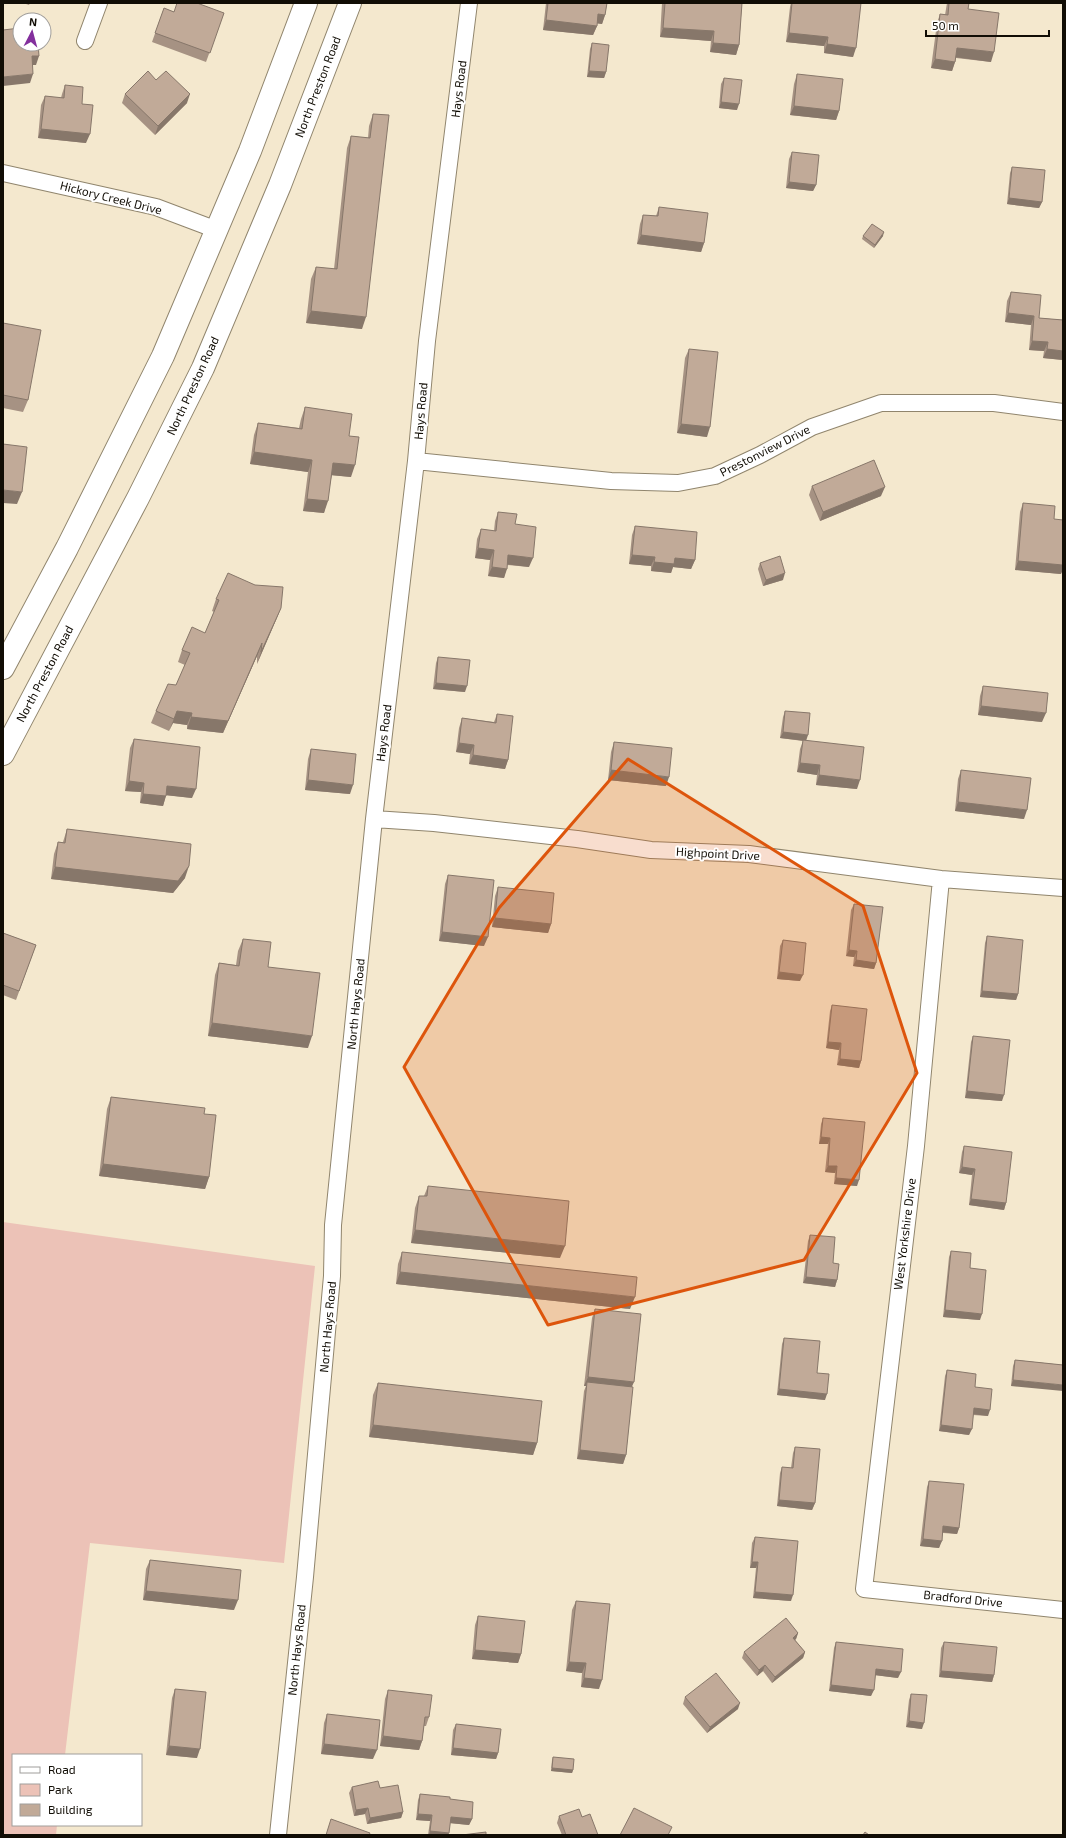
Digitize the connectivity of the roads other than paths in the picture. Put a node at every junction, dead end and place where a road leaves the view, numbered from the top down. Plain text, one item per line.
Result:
1 (99, 3) edge
2 (306, 3) edge
3 (350, 3) edge
4 (469, 3) edge
5 (85, 41) dead end
6 (3, 173) edge
7 (217, 230) junction
8 (1063, 412) edge
9 (416, 460) junction
10 (3, 668) edge
11 (3, 754) edge
12 (374, 819) junction
13 (942, 879) junction
14 (1063, 888) edge
15 (864, 1589) joint
16 (1063, 1610) edge
17 (278, 1835) edge

1 - 5 street
2 - 7 main road
3 - 11 main road, North Preston Road
4 - 9 street, Hays Road
6 - 7 street, Hickory Creek Drive
7 - 10 main road
8 - 9 street, Prestonview Drive
9 - 12 street, Hays Road
12 - 13 street, Highpoint Drive
12 - 17 street, North Hays Road
13 - 14 street, Highpoint Drive
13 - 15 street, West Yorkshire Drive
15 - 16 street, Bradford Drive

